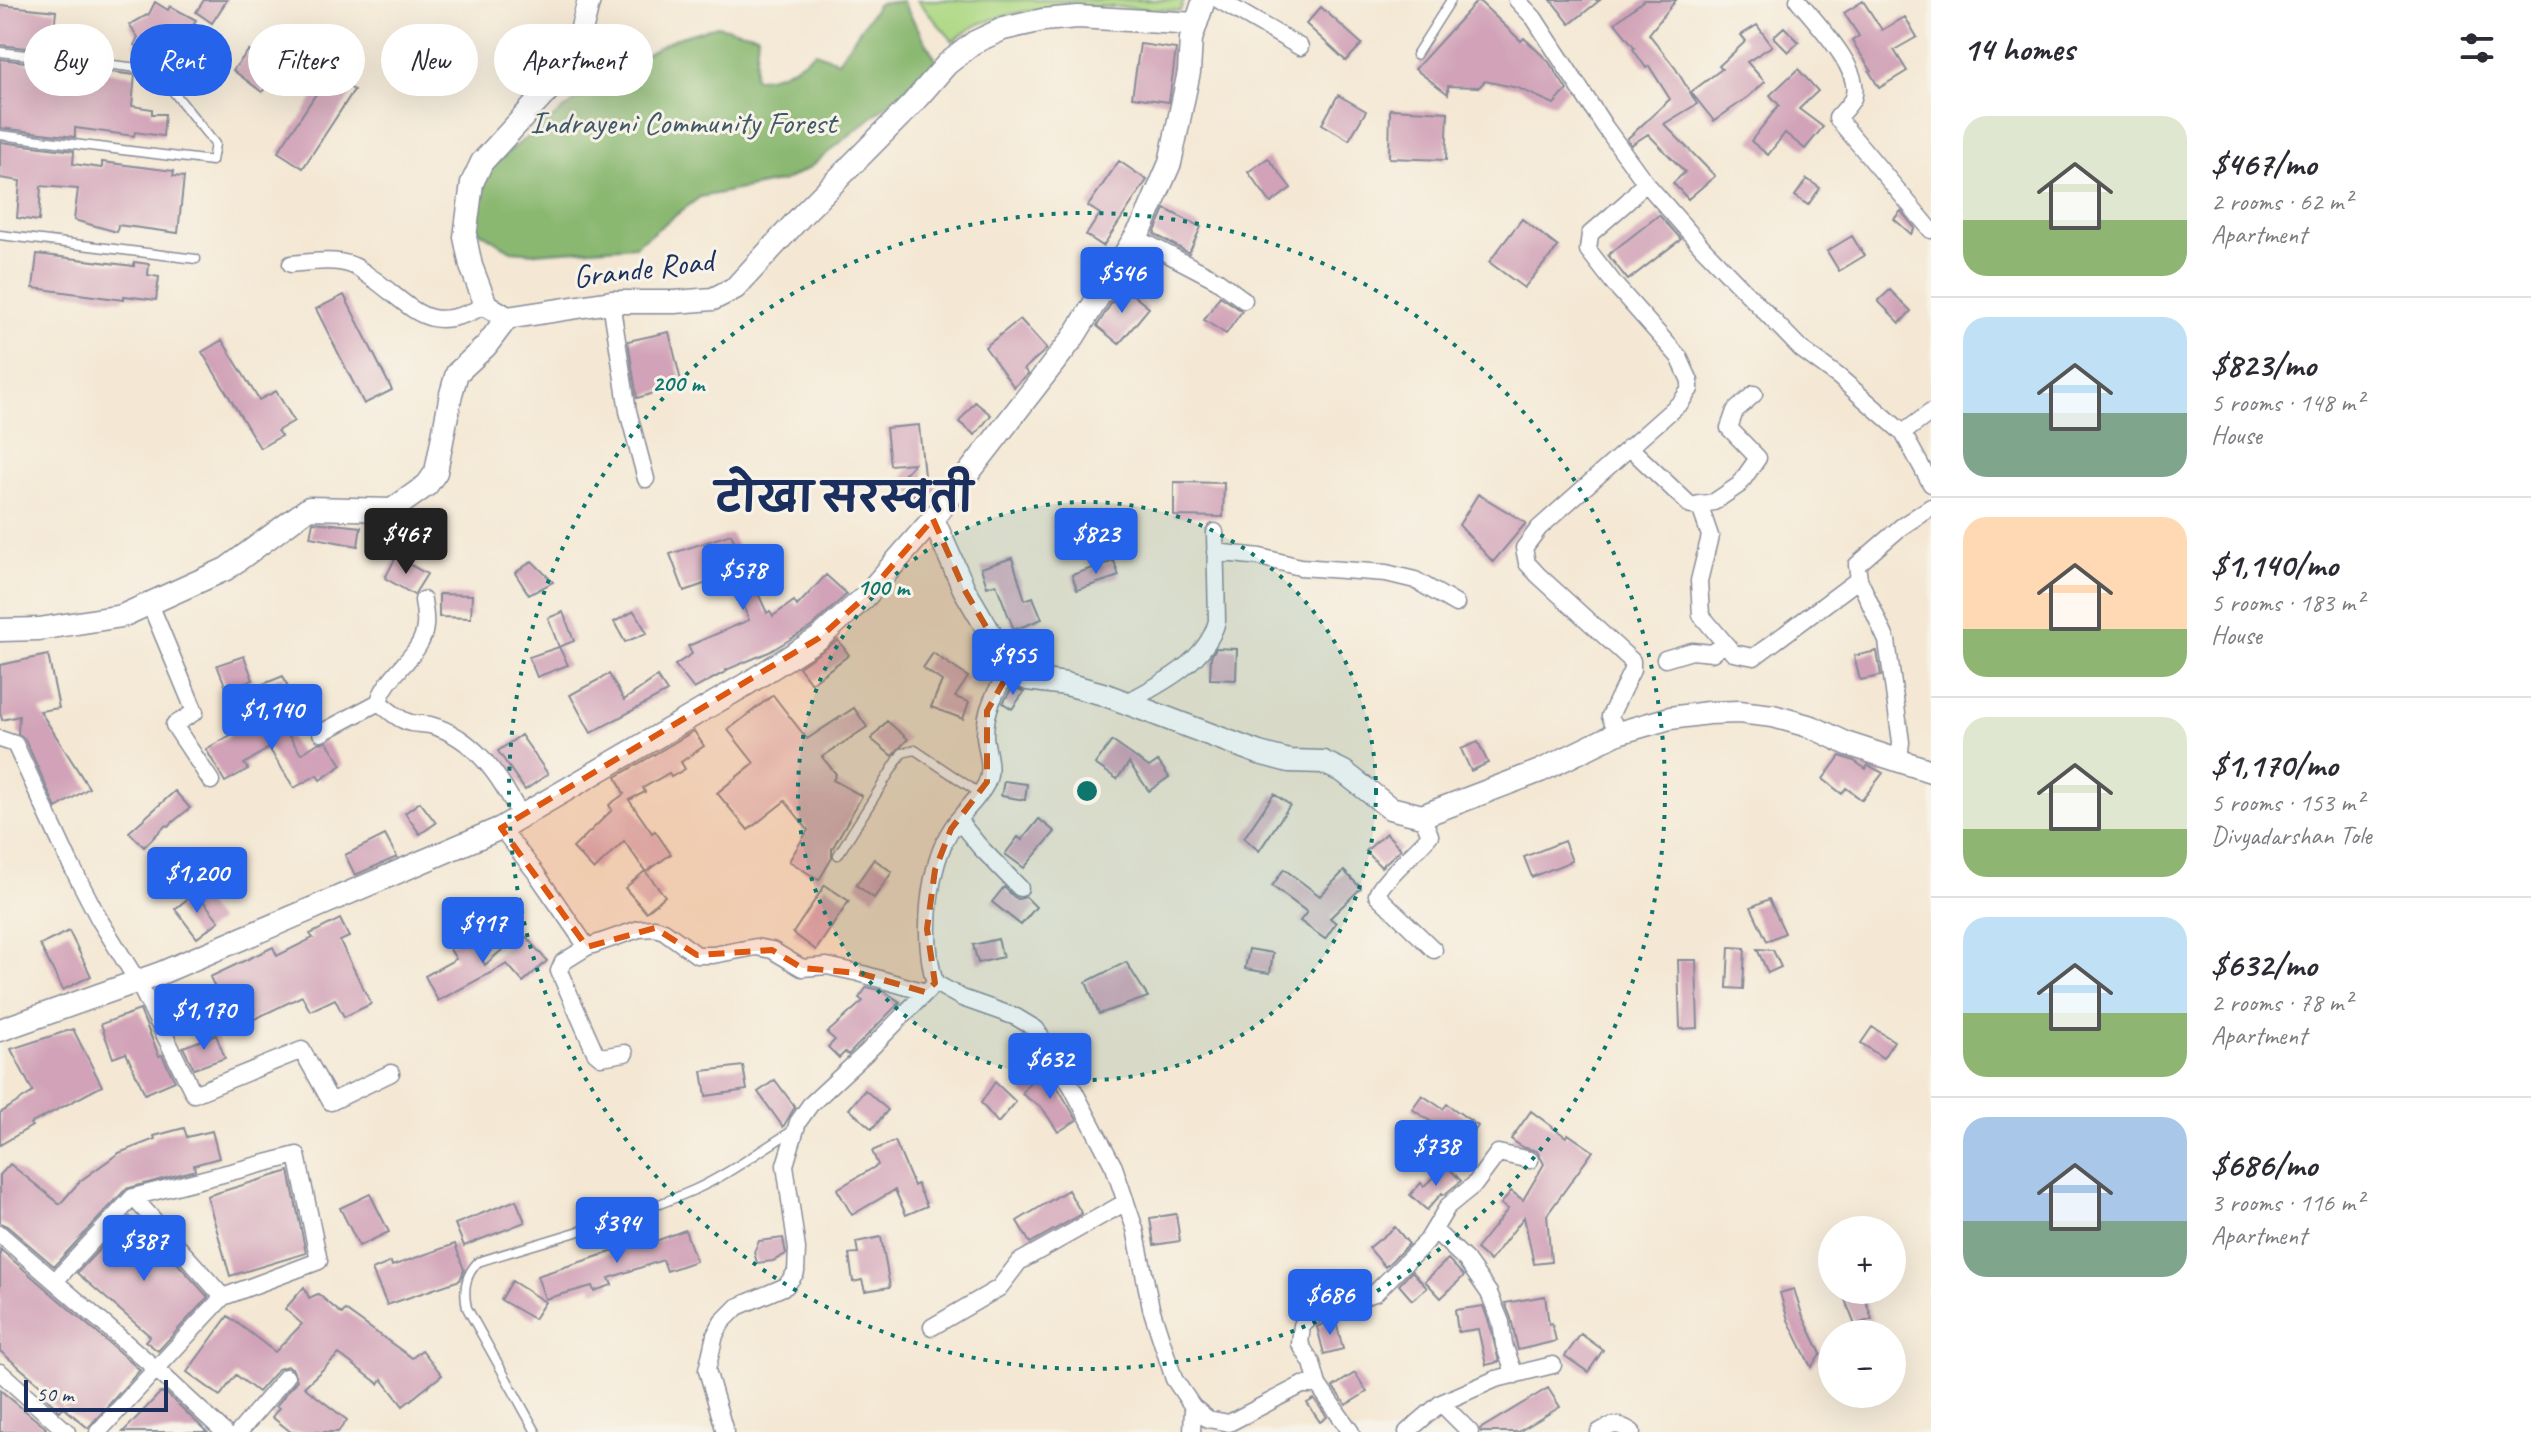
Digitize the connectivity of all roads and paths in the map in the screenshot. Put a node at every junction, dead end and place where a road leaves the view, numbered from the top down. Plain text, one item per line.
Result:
1 (589, 0) edge
2 (1204, 0) edge
3 (1219, 0) edge
4 (1451, 0) edge
5 (1517, 0) edge
6 (1798, 0) edge
7 (1195, 24) junction
8 (1300, 47) dead end
9 (0, 52) edge
10 (1416, 55) dead end
11 (0, 135) edge
12 (1645, 182) junction
13 (1931, 230) edge
14 (0, 235) edge
15 (1135, 237) junction
16 (196, 259) dead end
17 (291, 264) dead end
18 (1244, 300) dead end
19 (611, 302) junction
20 (486, 305) junction
21 (507, 318) junction
22 (1754, 394) dead end
23 (1931, 412) edge
24 (1903, 433) junction
25 (1629, 447) junction
26 (646, 479) dead end
27 (1931, 484) edge
28 (1699, 504) junction
29 (1931, 507) edge
30 (933, 519) junction
31 (1215, 532) dead end
32 (1215, 552) junction
33 (1859, 579) junction
34 (423, 600) dead end
35 (150, 604) junction
36 (1456, 604) dead end
37 (0, 630) edge
38 (1725, 644) junction
39 (1665, 659) dead end
40 (1011, 669) junction
41 (379, 702) junction
42 (1127, 702) junction
43 (321, 733) dead end
44 (1618, 733) junction
45 (0, 739) edge
46 (1899, 760) junction
47 (1931, 771) edge
48 (211, 781) dead end
49 (979, 793) junction
50 (1422, 816) junction
51 (958, 820) junction
52 (511, 822) junction
53 (838, 855) dead end
54 (1020, 888) dead end
55 (587, 947) junction
56 (1434, 950) dead end
57 (138, 982) junction
58 (930, 988) junction
59 (0, 1030) edge
60 (625, 1053) dead end
61 (391, 1073) dead end
62 (795, 1130) junction
63 (1530, 1160) dead end
64 (133, 1197) junction
65 (1126, 1202) junction
66 (1434, 1230) junction
67 (0, 1234) edge
68 (55, 1281) junction
69 (223, 1297) junction
70 (932, 1327) dead end
71 (1553, 1365) dead end
72 (156, 1369) junction
73 (0, 1372) edge
74 (1515, 1375) junction
75 (286, 1377) dead end
76 (1318, 1385) junction
77 (1441, 1403) junction
78 (1193, 1407) junction
79 (67, 1432) edge
80 (98, 1432) edge
81 (224, 1432) edge
82 (239, 1432) edge
83 (536, 1432) edge
84 (725, 1432) edge
85 (1192, 1432) edge
86 (1351, 1432) edge
87 (1407, 1432) edge
88 (1470, 1432) edge
89 (1599, 1432) edge
90 (1632, 1432) edge

1 - 20 street
2 - 7 street
3 - 8 street
4 - 10 lane
5 - 12 street
6 - 13 street
7 - 15 street
7 - 19 street, Grande Road
9 - 11 lane
12 - 24 street
12 - 25 street
14 - 16 lane
15 - 18 street
15 - 30 street
17 - 20 street
19 - 21 street, Grande Road
19 - 26 street
20 - 21 street
21 - 35 street
22 - 28 street
23 - 24 street
24 - 27 street
25 - 28 street
25 - 44 street
28 - 38 street
29 - 33 street
30 - 40 street
30 - 52 street
31 - 32 street
32 - 36 street
32 - 42 street
33 - 38 street
33 - 46 street
34 - 41 street
35 - 37 street
35 - 48 street
38 - 39 street
40 - 42 street
40 - 49 street
41 - 43 street
41 - 52 street
42 - 50 street
44 - 46 street
44 - 50 street
45 - 57 street
46 - 47 street
49 - 51 street
49 - 53 lane
50 - 56 street
51 - 54 street
51 - 58 street
52 - 55 street
52 - 57 street
55 - 58 street
55 - 60 street
57 - 59 street
57 - 61 street
58 - 62 street
58 - 65 street
62 - 83 lane
62 - 84 street
63 - 66 street
64 - 68 street
64 - 69 street
64 - 69 street
65 - 70 street
65 - 78 street
66 - 74 street
66 - 76 street
67 - 68 street
68 - 72 street
69 - 72 street
71 - 74 street
72 - 80 street
72 - 81 street
73 - 79 street
74 - 77 street
75 - 82 street
76 - 78 street
76 - 86 street
77 - 87 street
77 - 88 street
78 - 85 street
89 - 90 street

